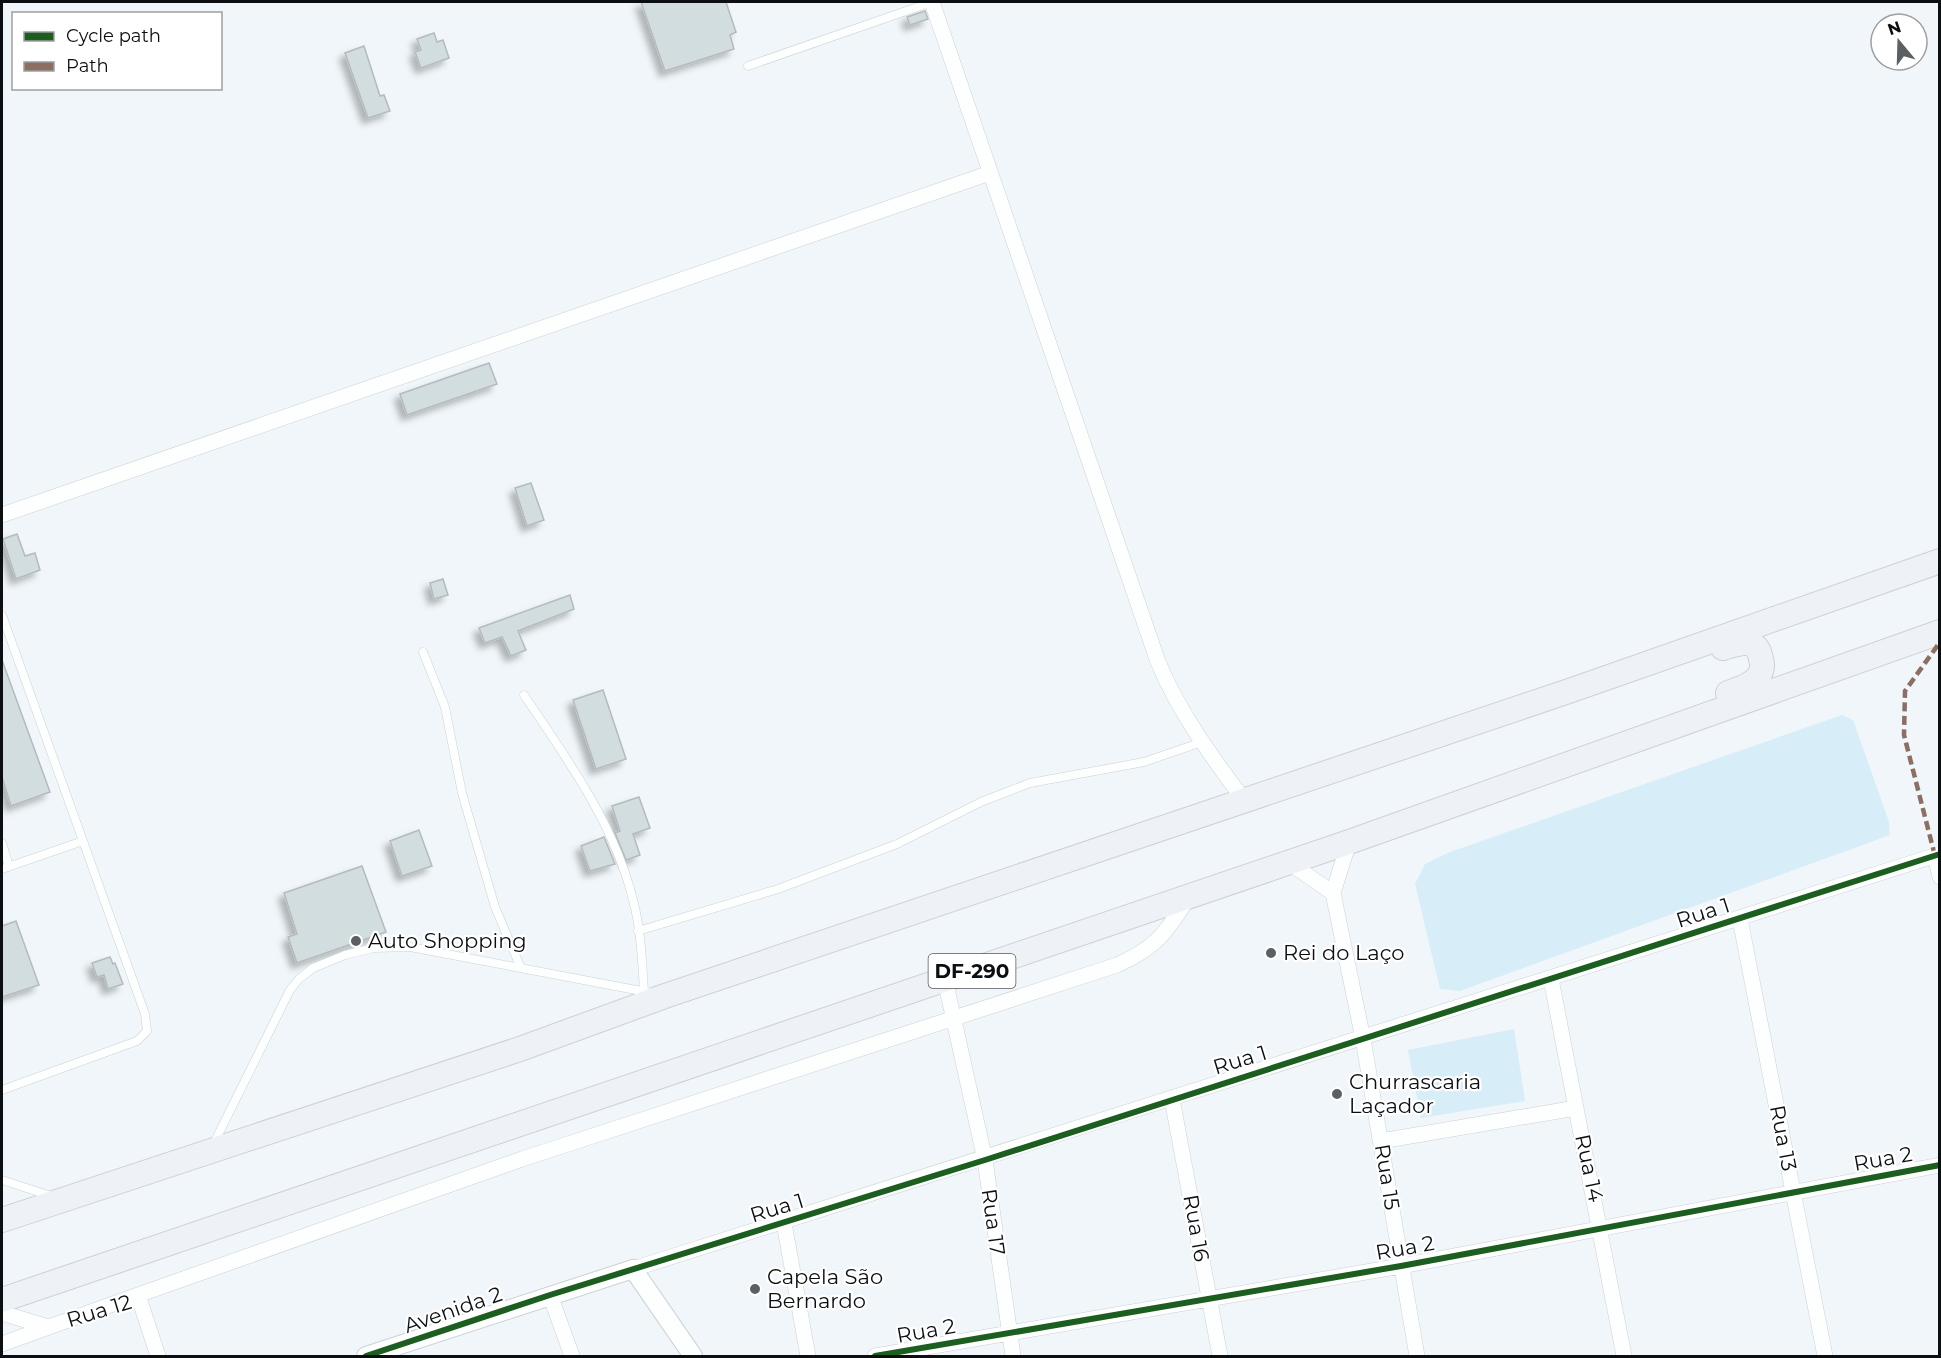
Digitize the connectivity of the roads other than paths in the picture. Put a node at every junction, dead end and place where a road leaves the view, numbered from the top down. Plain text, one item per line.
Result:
1 (932, 2) edge
2 (748, 66) dead end
3 (990, 173) junction
4 (2, 515) edge
5 (1940, 561) edge
6 (2, 615) edge
7 (1940, 632) edge
8 (423, 652) dead end
9 (1569, 691) junction
10 (524, 695) dead end
11 (1202, 742) junction
12 (1603, 750) junction
13 (1244, 800) junction
14 (83, 841) junction
15 (1349, 842) junction
16 (2, 843) edge
17 (1937, 855) edge
18 (1288, 862) junction
19 (5, 868) edge
20 (1940, 877) edge
21 (1333, 893) junction
22 (1190, 895) junction
23 (1740, 919) junction
24 (638, 931) junction
25 (520, 966) junction
26 (1551, 979) junction
27 (945, 980) junction
28 (654, 993) junction
29 (954, 1017) junction
30 (1363, 1039) junction
31 (2, 1090) edge
32 (1172, 1099) junction
33 (1576, 1108) junction
34 (1381, 1141) junction
35 (210, 1149) junction
36 (985, 1160) junction
37 (1940, 1166) edge
38 (2, 1180) edge
39 (1794, 1192) junction
40 (62, 1199) junction
41 (2, 1220) edge
42 (784, 1223) junction
43 (1601, 1228) junction
44 (1401, 1266) junction
45 (633, 1269) junction
46 (550, 1294) junction
47 (138, 1295) junction
48 (1209, 1299) junction
49 (2, 1300) edge
50 (2, 1313) edge
51 (48, 1327) junction
52 (1009, 1332) junction
53 (2, 1344) edge
54 (158, 1356) edge
55 (368, 1356) edge
56 (572, 1356) edge
57 (693, 1356) edge
58 (808, 1356) edge
59 (875, 1356) edge
60 (1013, 1356) edge
61 (1220, 1356) edge
62 (1418, 1356) edge
63 (1624, 1356) edge
64 (1825, 1356) edge

1 - 2 lane
1 - 3 street
3 - 4 street
3 - 11 street
5 - 9 highway
6 - 14 lane
7 - 12 highway, DF-290
8 - 25 lane
9 - 12 highway
9 - 13 highway
10 - 24 lane
11 - 13 street
11 - 24 lane
12 - 15 highway, DF-290
13 - 28 highway
14 - 19 lane
14 - 31 lane
15 - 18 highway, DF-290
15 - 21 street
16 - 19 lane
17 - 20 street
17 - 23 street, Rua 1
18 - 21 street
18 - 22 highway, DF-290
21 - 30 street, Rua 15
22 - 27 highway, DF-290
22 - 29 street
23 - 26 street, Rua 1
23 - 39 street, Rua 13
24 - 28 lane
25 - 28 lane
25 - 35 lane
26 - 30 street, Rua 1
26 - 33 street, Rua 14
27 - 29 street, Rua 17
27 - 49 highway, DF-290
28 - 35 highway
29 - 36 street, Rua 17
29 - 47 street
30 - 32 street, Rua 1
30 - 34 street, Rua 15
32 - 36 street, Rua 1
32 - 48 street, Rua 16
33 - 34 street
33 - 43 street, Rua 14
34 - 44 street, Rua 15
35 - 40 highway
36 - 42 street, Rua 1
36 - 52 street, Rua 17
37 - 39 street, Rua 2
38 - 40 lane
39 - 43 street, Rua 2
39 - 64 street, Rua 13
40 - 41 highway
42 - 45 street, Rua 1
42 - 58 street
43 - 44 street, Rua 2
43 - 63 street, Rua 14
44 - 48 street, Rua 2
44 - 62 street, Rua 15
45 - 46 street, Rua 1
45 - 57 street
46 - 55 street, Avenida 2
46 - 56 street
47 - 51 street, Rua 12
47 - 54 street, Rua 12
48 - 52 street, Rua 2
48 - 61 street, Rua 16
50 - 51 street
51 - 53 street, Rua 12
52 - 59 street, Rua 2
52 - 60 street, Rua 17

